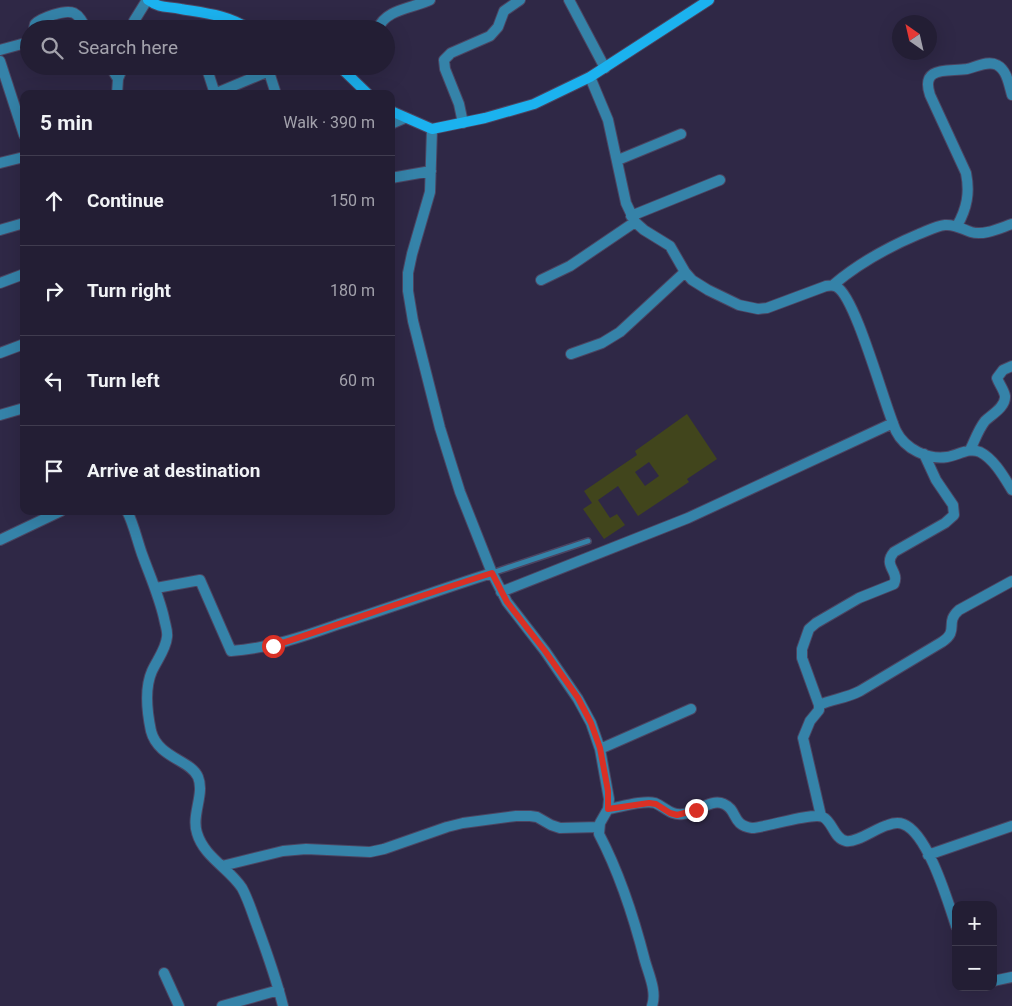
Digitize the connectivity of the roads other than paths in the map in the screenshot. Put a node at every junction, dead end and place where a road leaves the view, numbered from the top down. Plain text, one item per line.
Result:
1 (148, 0) edge
2 (430, 0) edge
3 (520, 0) edge
4 (569, 0) edge
5 (709, 0) edge
6 (695, 4) edge
7 (41, 20) edge
8 (80, 20) edge
9 (135, 20) edge
10 (231, 20) edge
11 (382, 20) edge
12 (20, 44) edge
13 (0, 50) edge
14 (0, 61) edge
15 (606, 68) junction
16 (115, 75) edge
17 (120, 75) edge
18 (209, 75) edge
19 (262, 75) edge
20 (270, 75) edge
21 (348, 75) edge
22 (590, 77) junction
23 (118, 80) junction
24 (117, 90) edge
25 (214, 90) edge
26 (225, 90) edge
27 (275, 90) edge
28 (364, 90) edge
29 (1012, 95) edge
30 (395, 113) edge
31 (405, 118) junction
32 (395, 122) edge
33 (20, 123) edge
34 (462, 123) junction
35 (432, 129) junction
36 (681, 134) dead end
37 (20, 158) edge
38 (618, 160) junction
39 (0, 163) edge
40 (431, 171) junction
41 (395, 177) edge
42 (720, 180) dead end
43 (633, 219) junction
44 (20, 224) edge
45 (1012, 224) edge
46 (957, 226) junction
47 (0, 230) edge
48 (685, 272) junction
49 (20, 276) edge
50 (540, 280) dead end
51 (0, 283) edge
52 (833, 285) junction
53 (20, 346) edge
54 (0, 353) edge
55 (572, 354) dead end
56 (1012, 366) edge
57 (20, 409) edge
58 (0, 416) edge
59 (893, 422) junction
60 (970, 450) junction
61 (924, 454) junction
62 (1012, 490) edge
63 (53, 515) edge
64 (129, 515) edge
65 (0, 540) edge
66 (588, 541) dead end
67 (492, 573) junction
68 (1012, 581) edge
69 (156, 588) junction
70 (501, 592) junction
71 (819, 705) junction
72 (691, 709) dead end
73 (600, 748) junction
74 (608, 809) junction
75 (821, 816) junction
76 (1012, 826) edge
77 (599, 827) junction
78 (928, 855) junction
79 (222, 866) junction
80 (952, 915) edge
81 (164, 973) dead end
82 (1012, 977) edge
83 (997, 980) edge
84 (279, 990) junction
85 (179, 1006) edge
86 (222, 1006) edge
87 (283, 1006) edge
88 (652, 1006) edge

1 - 9 street
1 - 10 street
2 - 11 street
3 - 34 street
4 - 15 street
5 - 6 street
6 - 15 street
7 - 8 street
12 - 13 street
14 - 33 street
15 - 22 street
16 - 23 street
17 - 23 street
18 - 25 street
19 - 26 street
20 - 27 street
21 - 28 street
22 - 34 street
22 - 38 street
23 - 24 street
29 - 46 street
30 - 31 street
31 - 32 street
31 - 35 street
34 - 35 street
35 - 40 street
36 - 38 street
37 - 39 street
38 - 43 street
40 - 41 street
40 - 67 street
42 - 43 street
43 - 48 street
43 - 50 street
44 - 47 street
45 - 46 street
46 - 52 street
48 - 52 street
48 - 55 street
49 - 51 street
52 - 59 street
53 - 54 street
56 - 60 street
57 - 58 street
59 - 61 street
59 - 70 street
60 - 61 street
60 - 62 street
61 - 71 street
63 - 65 street
64 - 69 street
66 - 67 lane
67 - 69 street
67 - 70 street
68 - 71 street
69 - 79 street
70 - 73 street
71 - 75 street
72 - 73 street
73 - 74 street
74 - 75 street
74 - 77 street
75 - 78 street
76 - 78 street
77 - 79 street
77 - 88 street
78 - 80 street
79 - 84 street
81 - 85 street
82 - 83 street
84 - 86 street
84 - 87 street

